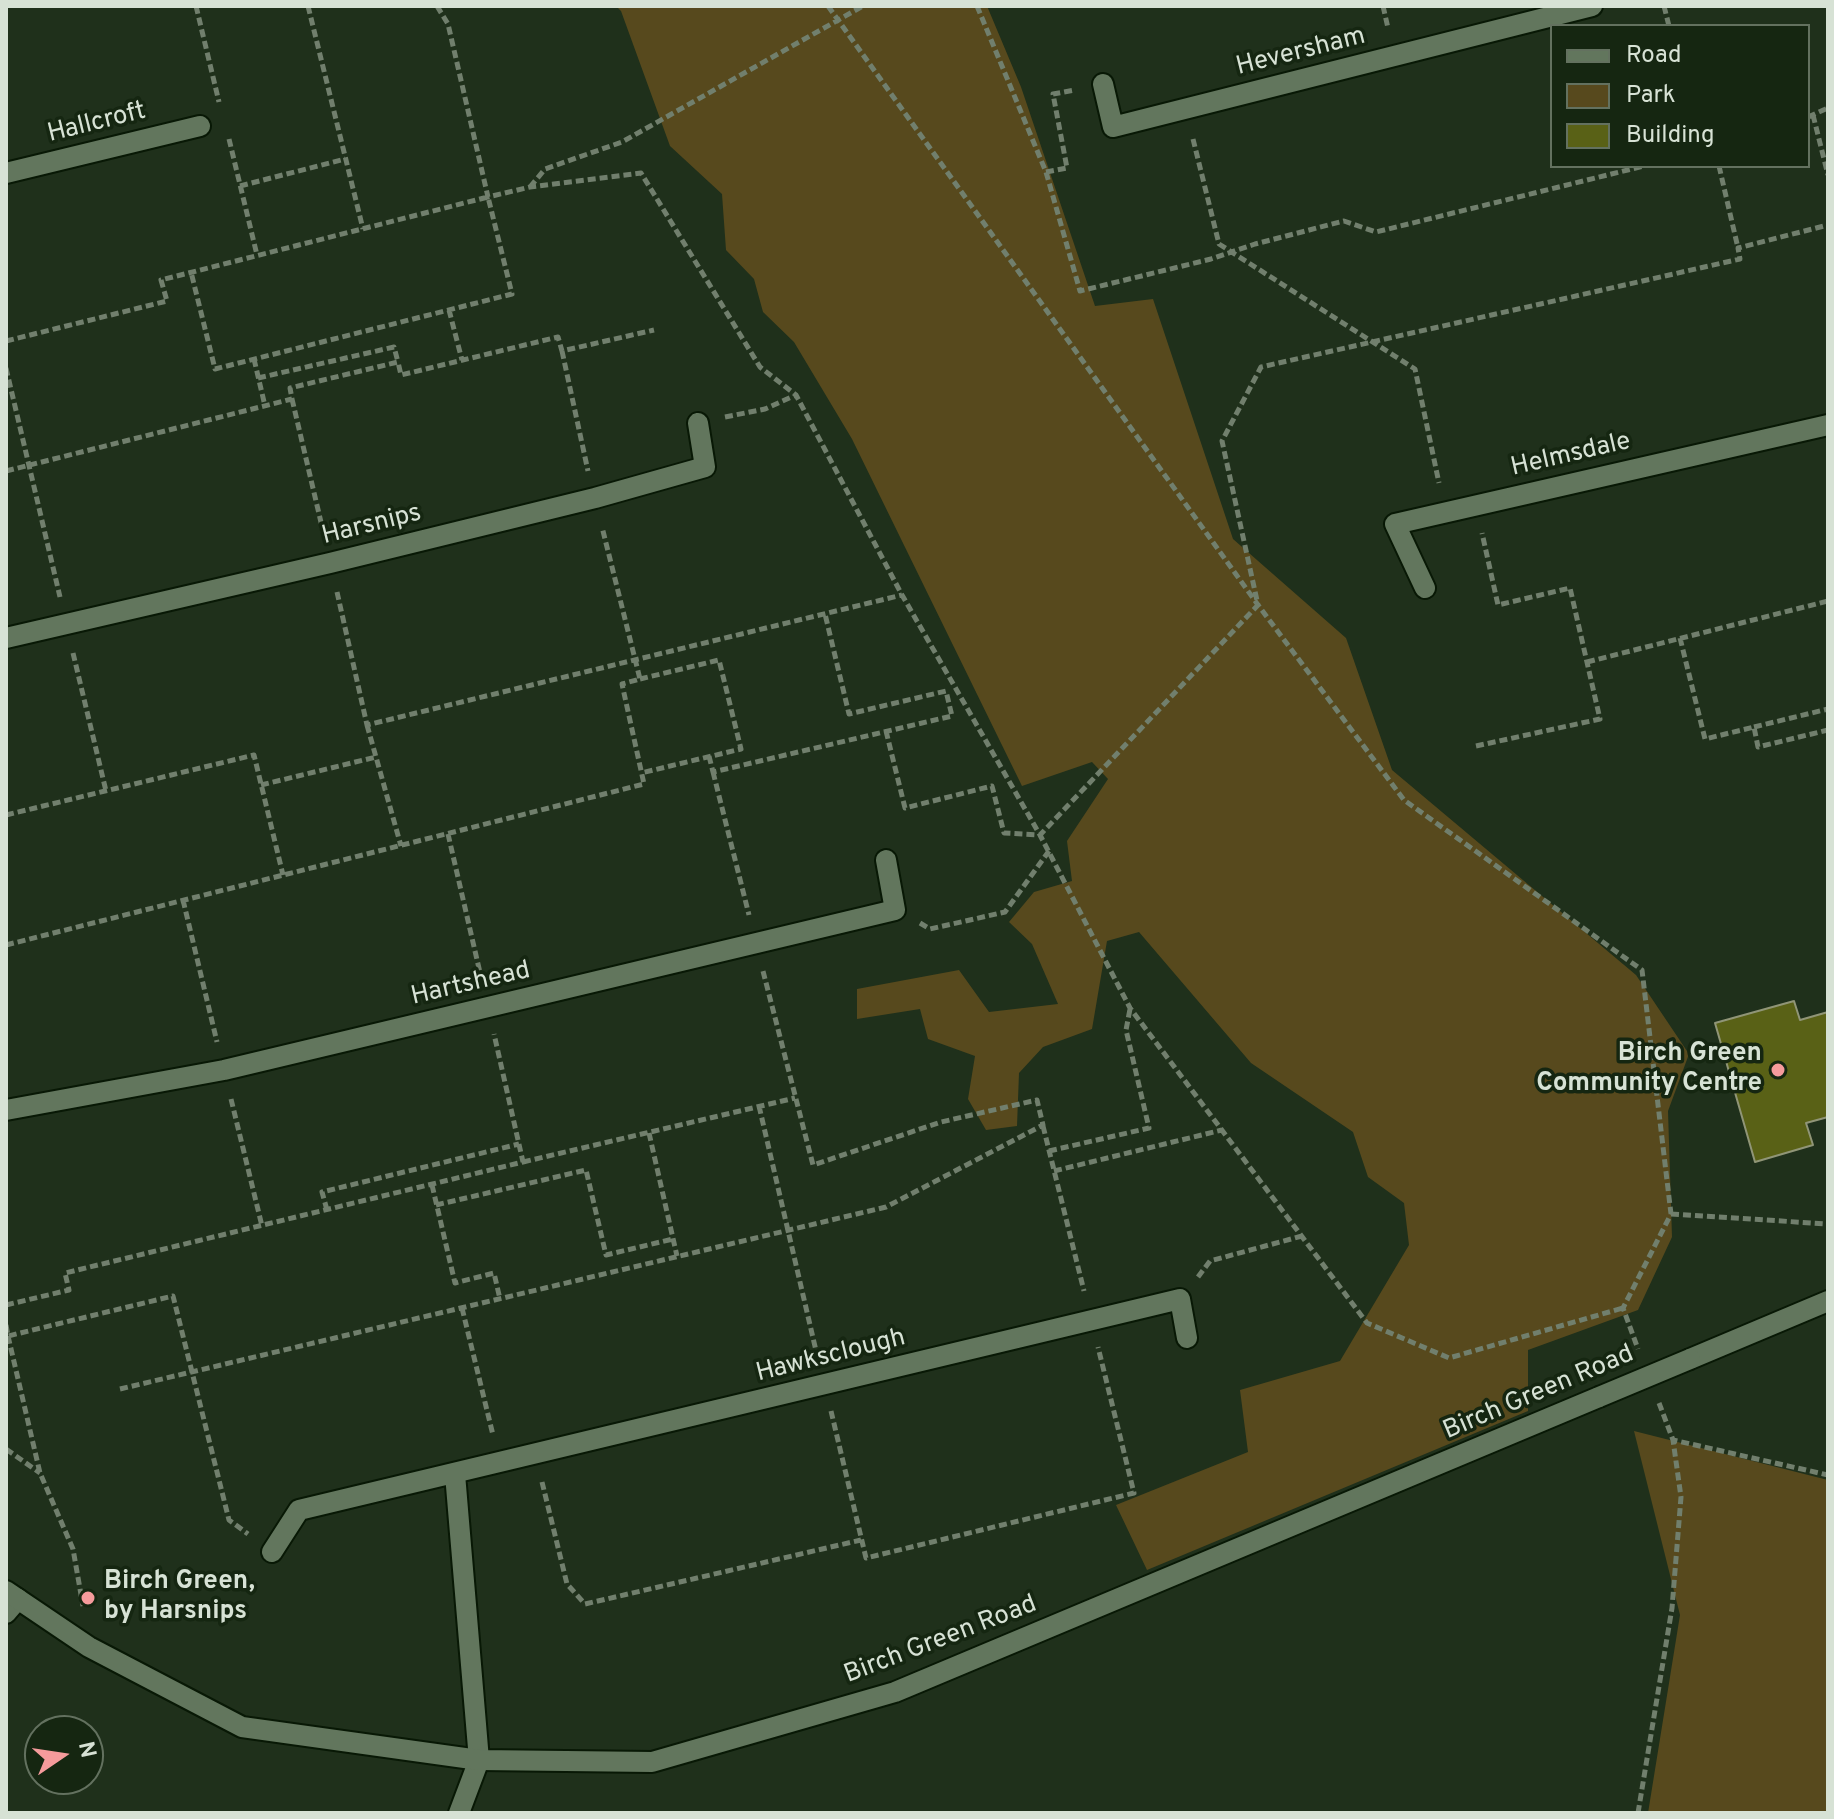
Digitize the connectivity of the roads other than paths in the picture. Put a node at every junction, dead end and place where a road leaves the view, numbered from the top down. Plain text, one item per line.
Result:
1 (1592, 6) edge
2 (1103, 84) road end
3 (200, 126) dead end
4 (6, 173) edge
5 (698, 423) road end
6 (1828, 425) edge
7 (1425, 588) dead end
8 (6, 638) edge
9 (886, 860) dead end
10 (6, 1110) edge
11 (1828, 1301) edge
12 (1187, 1338) dead end
13 (455, 1474) junction
14 (272, 1552) road end
15 (10, 1601) edge
16 (479, 1760) junction
17 (459, 1813) edge

1 - 2 street, Heversham
3 - 4 street, Hallcroft
5 - 8 street, Harsnips
6 - 7 street, Helmsdale
9 - 10 street, Hartshead
11 - 16 street, Birch Green Road, bridge
12 - 13 street, Hawksclough
13 - 14 street, Hawksclough
13 - 16 street
15 - 16 street, Birch Green Road
16 - 17 street

